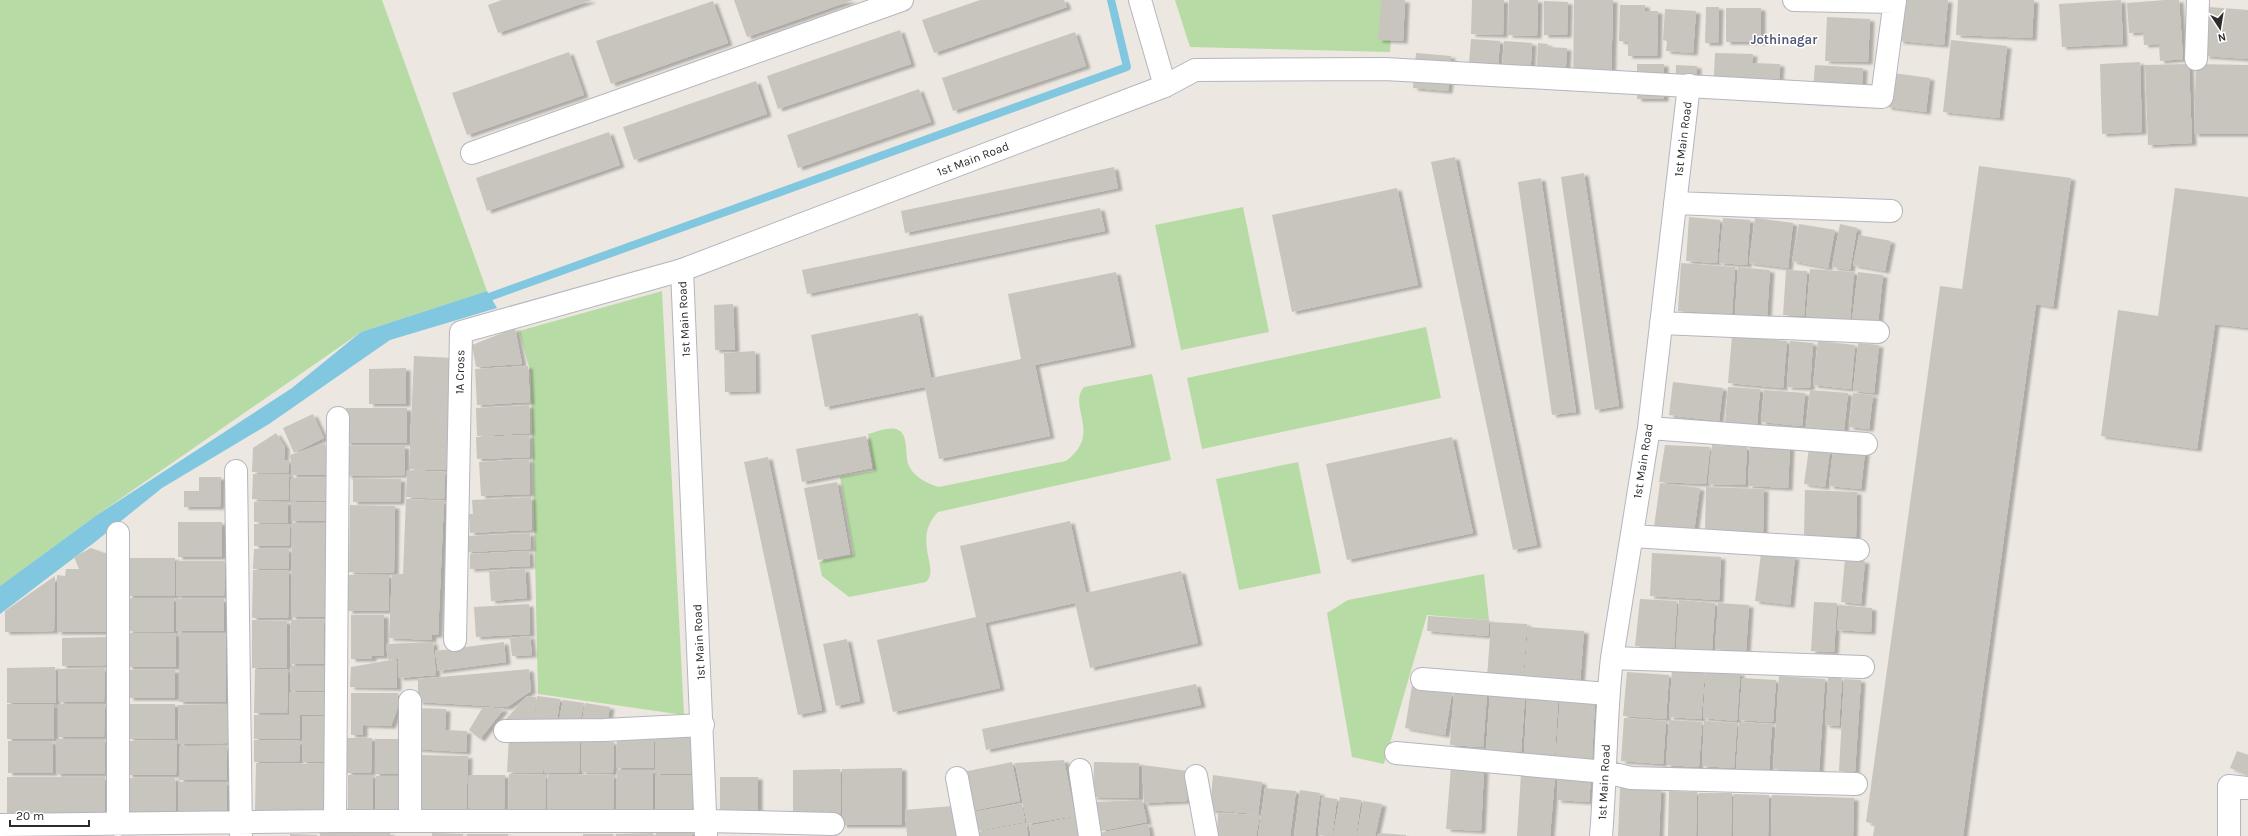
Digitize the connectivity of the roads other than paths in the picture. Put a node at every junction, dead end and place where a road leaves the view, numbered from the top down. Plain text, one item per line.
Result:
1 (902, 0) edge
2 (1140, 0) edge
3 (1794, 0) edge
4 (2198, 0) edge
5 (1895, 1) edge
6 (2196, 59) dead end
7 (1689, 85) junction
8 (1165, 86) junction
9 (472, 153) dead end
10 (1675, 203) junction
11 (1891, 211) dead end
12 (682, 270) junction
13 (1661, 323) junction
14 (1878, 332) dead end
15 (338, 418) dead end
16 (1649, 428) junction
17 (1866, 444) dead end
18 (236, 471) dead end
19 (118, 533) dead end
20 (1632, 536) junction
21 (1858, 550) dead end
22 (455, 640) dead end
23 (1612, 658) junction
24 (1863, 667) dead end
25 (1422, 679) dead end
26 (1608, 694) junction
27 (410, 702) dead end
28 (703, 725) junction
29 (505, 731) dead end
30 (1396, 753) dead end
31 (1080, 770) dead end
32 (1606, 772) junction
33 (1196, 776) dead end
34 (957, 778) dead end
35 (1856, 784) dead end
36 (2248, 788) edge
37 (335, 820) junction
38 (410, 821) junction
39 (833, 824) dead end
40 (0, 825) edge
41 (118, 825) junction
42 (706, 828) edge
43 (241, 829) edge
44 (968, 836) edge
45 (1090, 836) edge
46 (1207, 836) edge
47 (1601, 836) edge
48 (2229, 836) edge

1 - 9 street
2 - 8 street
3 - 5 street
4 - 6 street
5 - 7 street, 1st Main Road
7 - 8 street, 1st Main Road
7 - 10 street, 1st Main Road
8 - 12 street, 1st Main Road
10 - 11 street
10 - 13 street, 1st Main Road
12 - 22 street, 1A Cross
12 - 28 street, 1st Main Road
13 - 14 street
13 - 16 street, 1st Main Road
15 - 37 street
16 - 17 street
16 - 20 street, 1st Main Road
18 - 43 street
19 - 41 street
20 - 21 street
20 - 23 street, 1st Main Road
23 - 24 street
23 - 26 street, 1st Main Road
25 - 26 street
26 - 32 street, 1st Main Road
27 - 38 street
28 - 29 street
28 - 42 street, 1st Main Road
30 - 32 street
31 - 45 street
32 - 35 street
32 - 47 street, 1st Main Road
33 - 46 street
34 - 44 street
36 - 48 street
37 - 38 street
37 - 43 street
38 - 42 street
39 - 42 street
40 - 41 street
41 - 43 street

